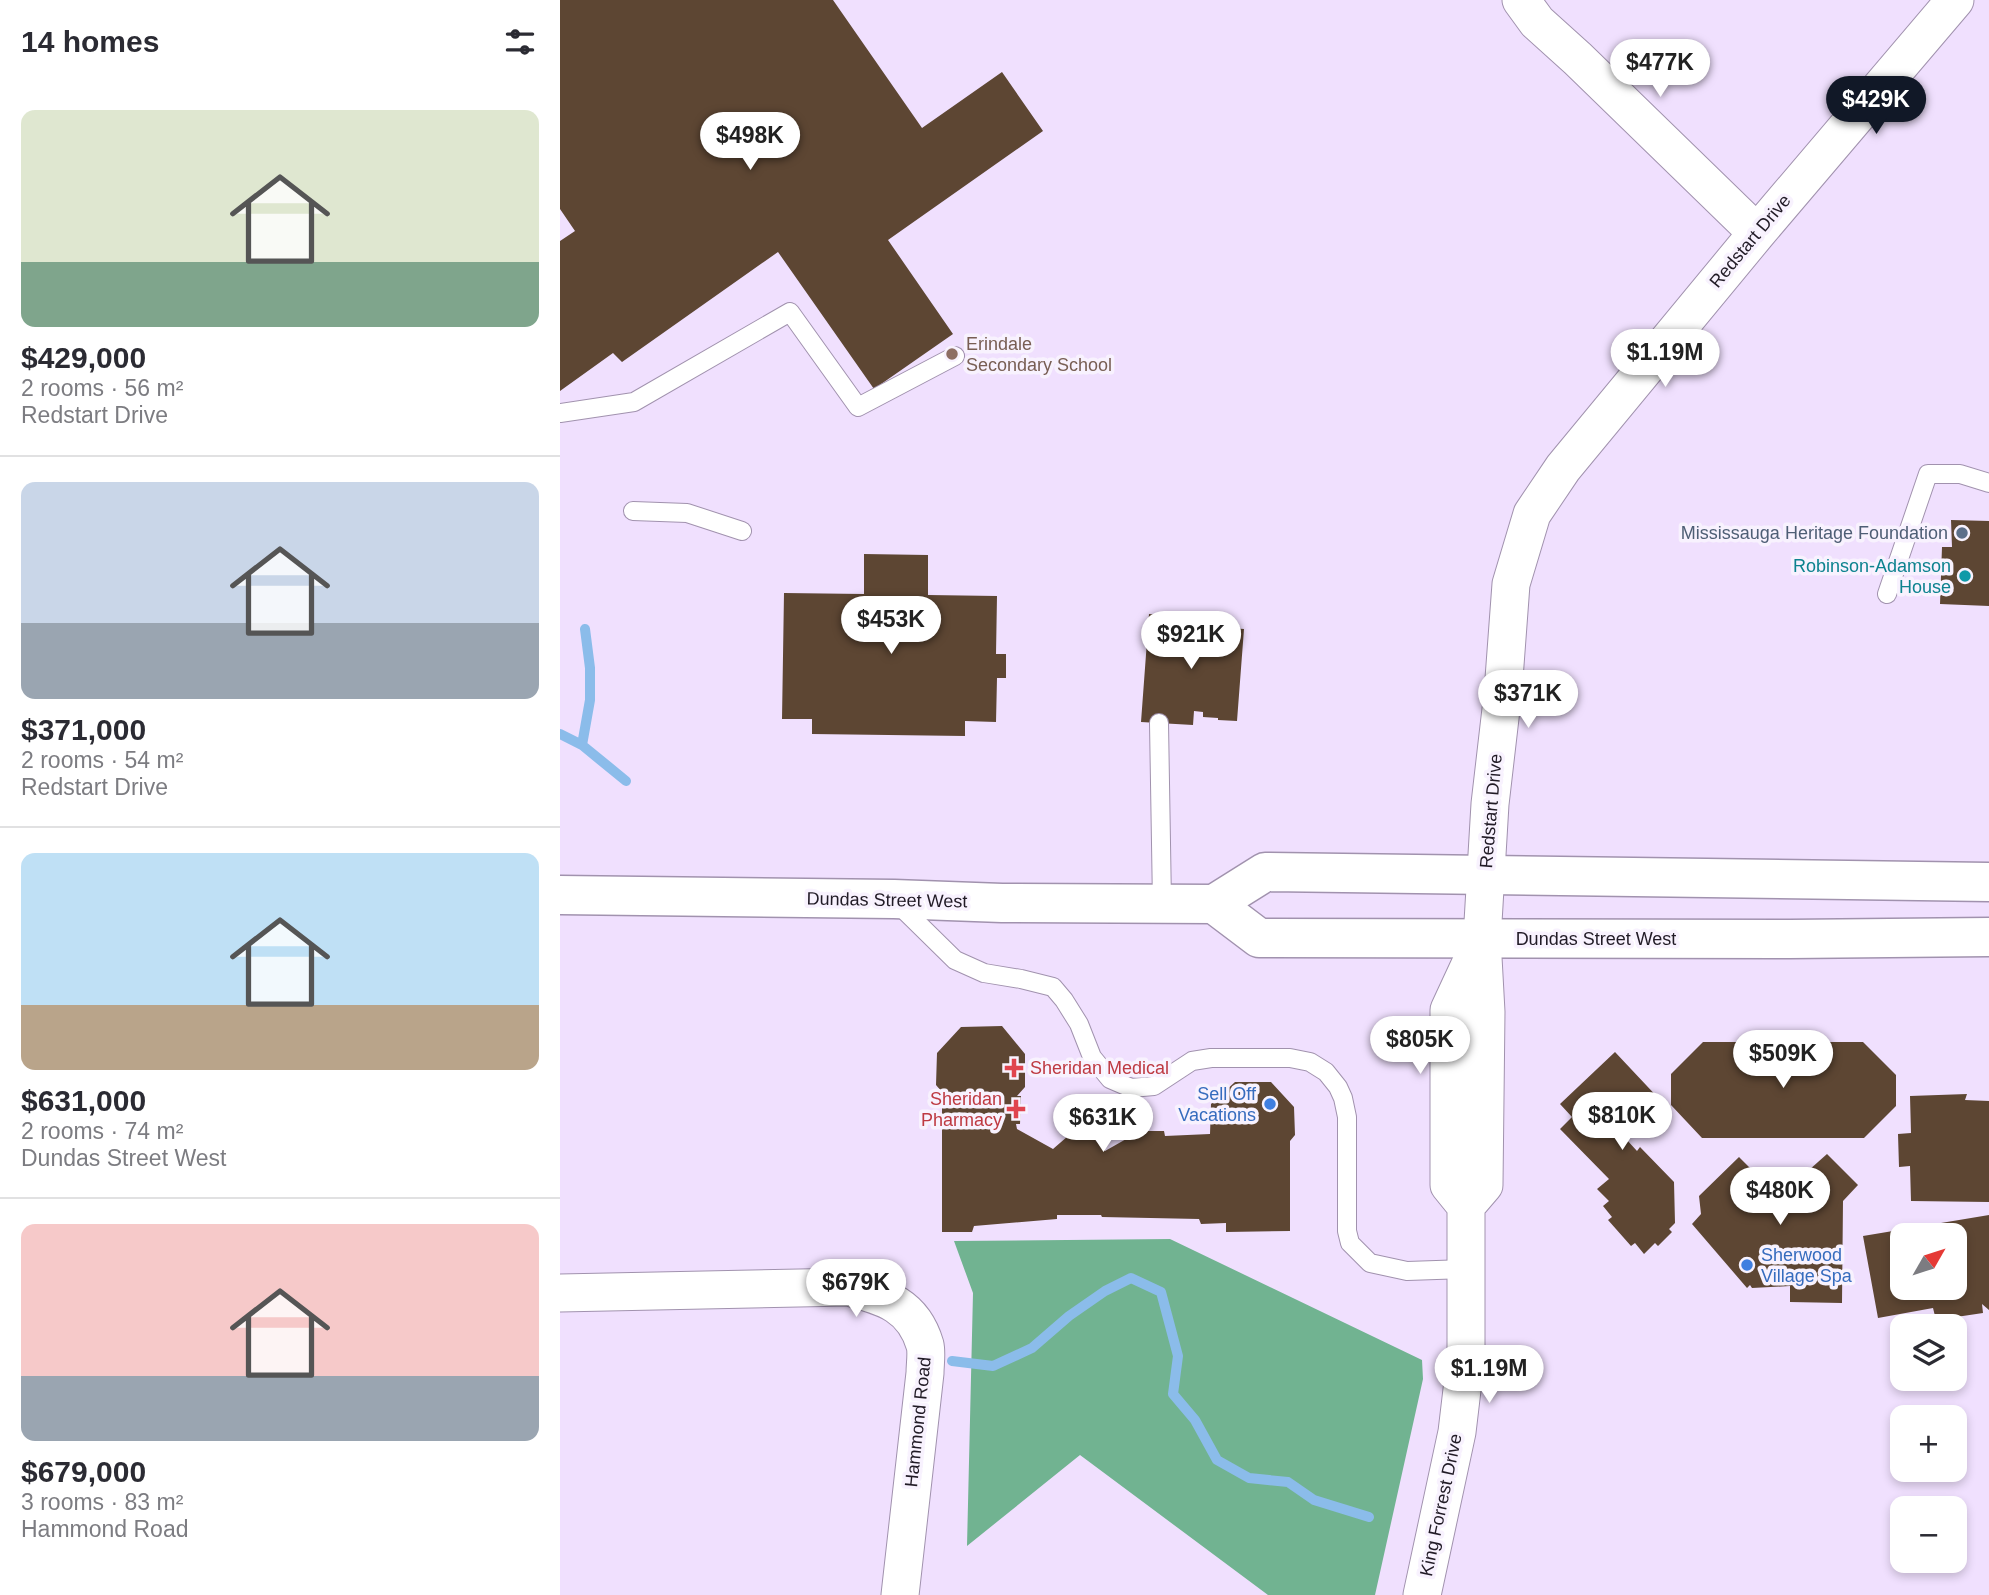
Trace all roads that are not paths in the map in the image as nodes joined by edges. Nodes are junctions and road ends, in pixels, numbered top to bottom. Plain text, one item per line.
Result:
1 (1521, 0) edge
2 (1955, 0) edge
3 (1756, 233) junction
4 (956, 356) dead end
5 (560, 413) edge
6 (1989, 483) edge
7 (634, 511) dead end
8 (742, 531) dead end
9 (1887, 594) dead end
10 (1159, 723) dead end
11 (1486, 875) junction
12 (1989, 882) edge
13 (560, 895) edge
14 (894, 899) junction
15 (1162, 904) junction
16 (1214, 904) junction
17 (1989, 937) edge
18 (1482, 939) junction
19 (1466, 1269) junction
20 (560, 1293) edge
21 (900, 1595) edge
22 (1422, 1595) edge

1 - 3 street
2 - 3 street, Redstart Drive
3 - 11 street, Redstart Drive
4 - 5 lane
6 - 9 lane
7 - 8 lane
10 - 15 lane
11 - 12 main road
11 - 16 main road
11 - 18 street, Redstart Drive
13 - 14 main road, Dundas Street West
14 - 15 main road, Dundas Street West
14 - 19 lane
15 - 16 main road, Dundas Street West
16 - 18 main road, Dundas Street West
17 - 18 main road, Dundas Street West
18 - 19 street, King Forrest Drive
19 - 22 street, King Forrest Drive
20 - 21 street, Hammond Road

